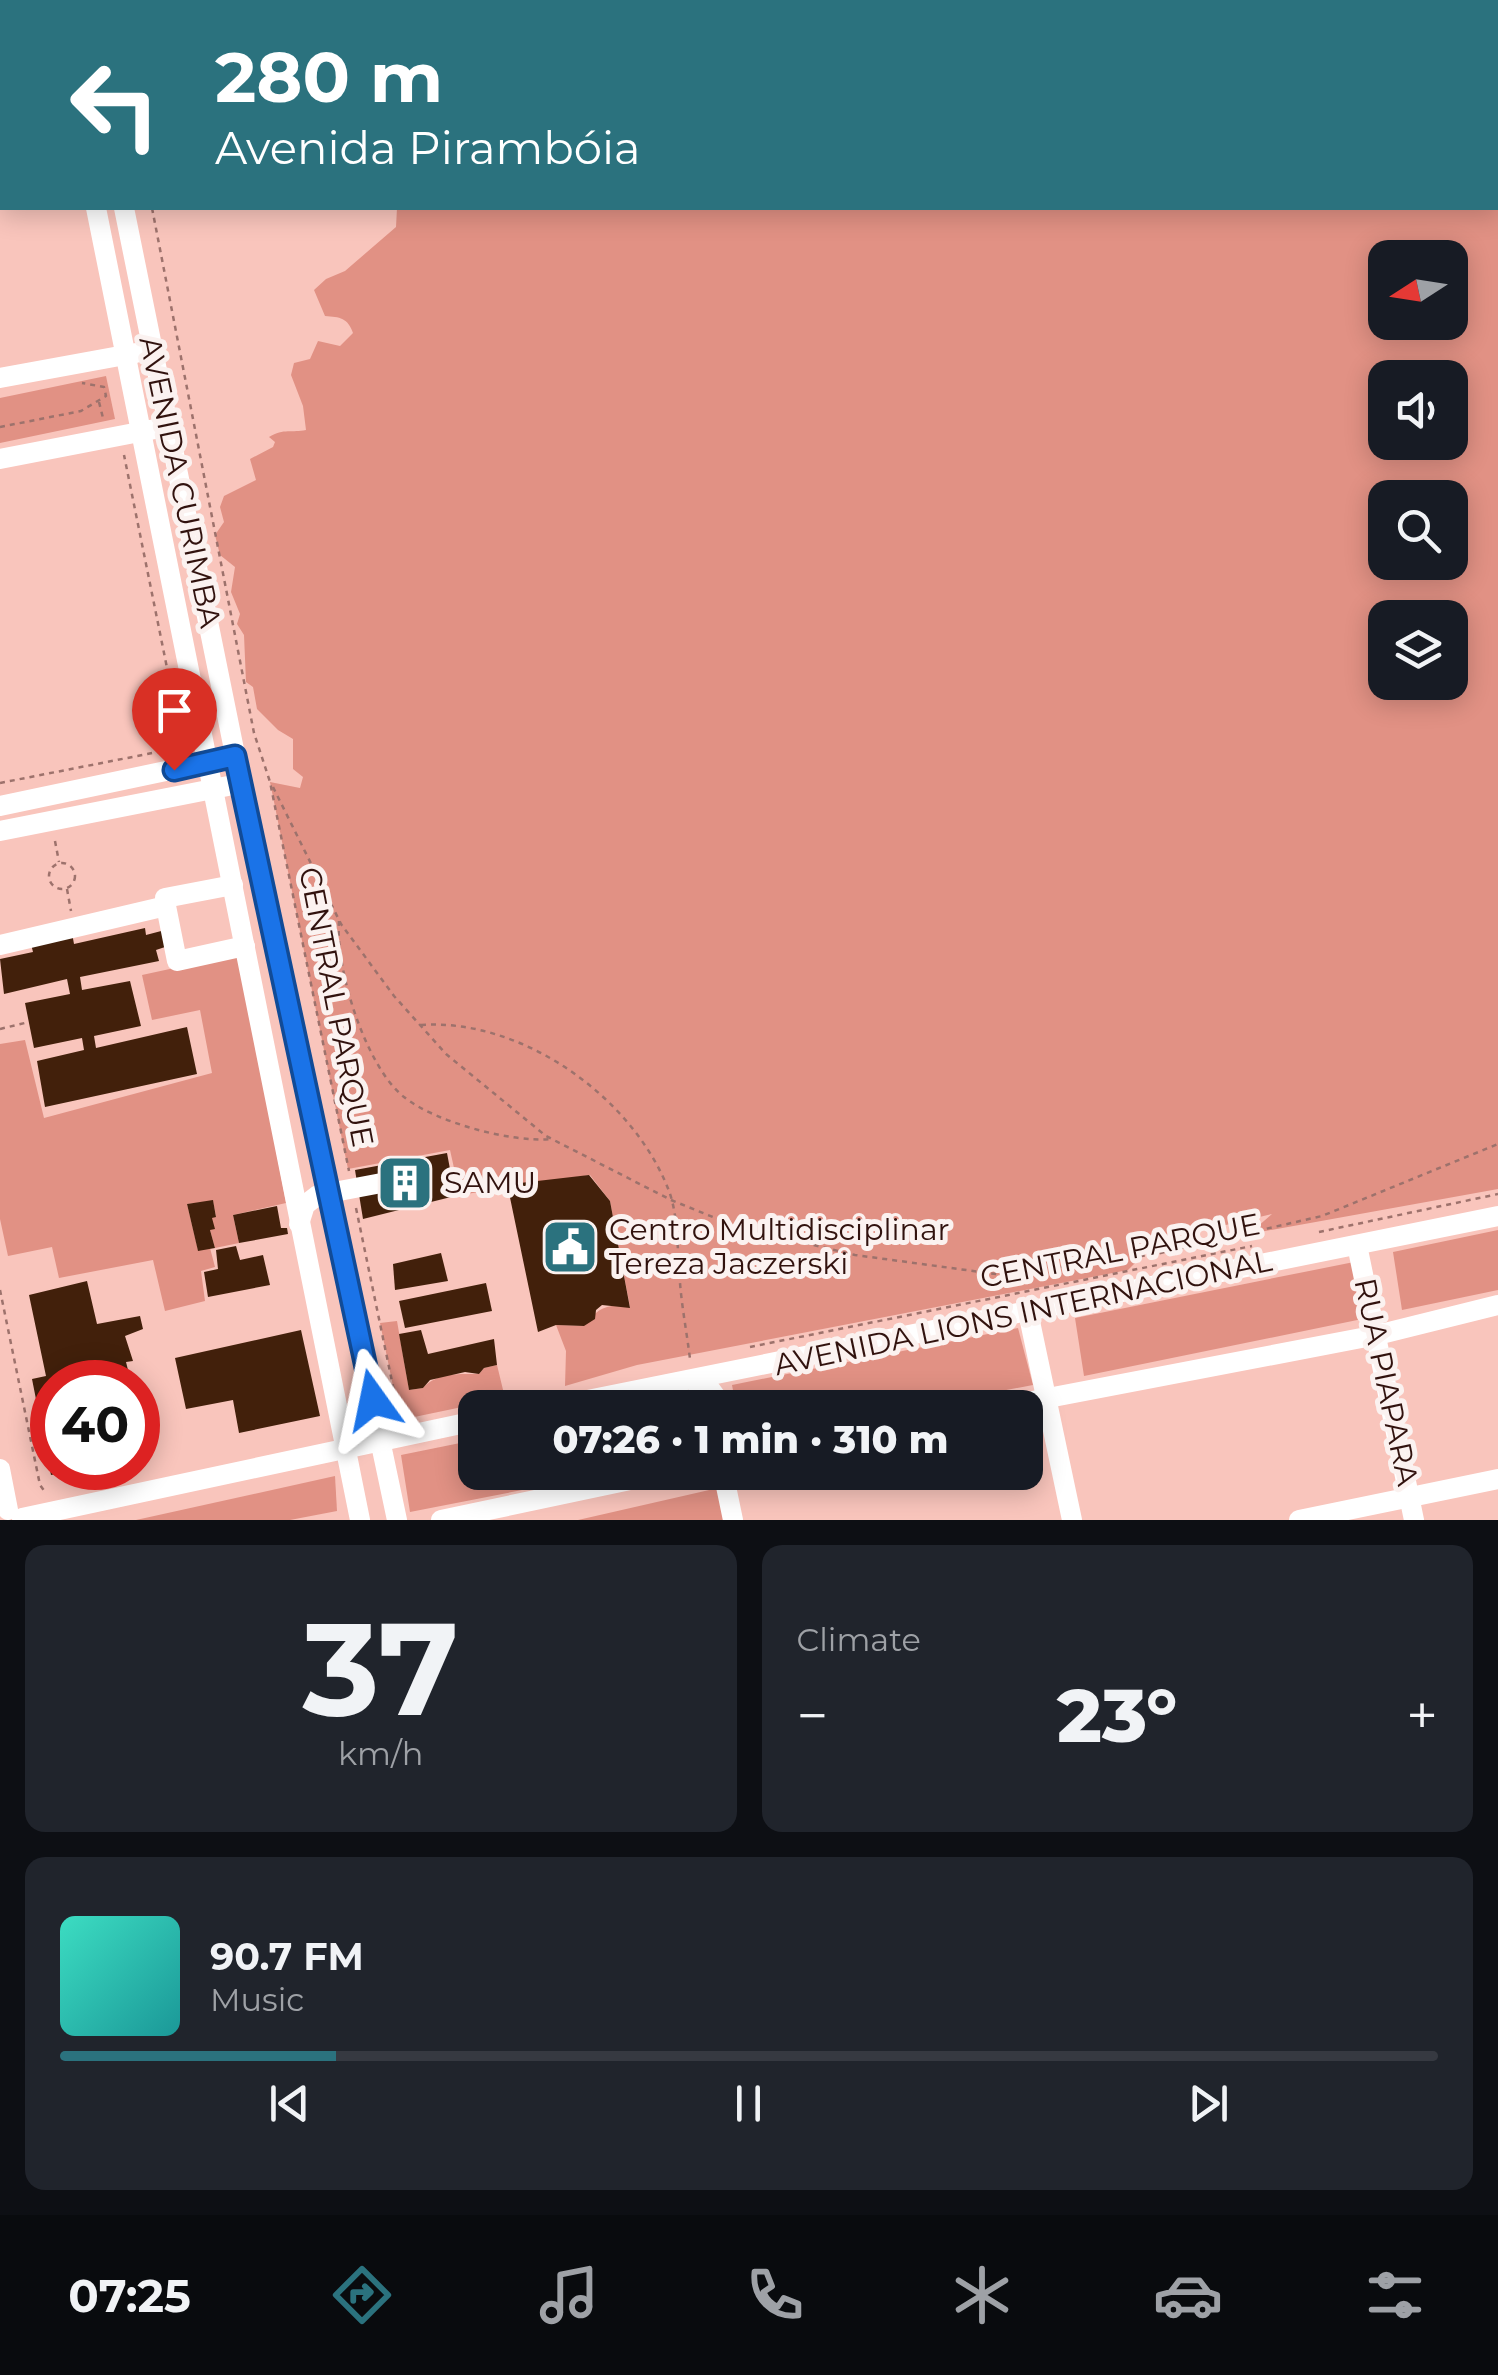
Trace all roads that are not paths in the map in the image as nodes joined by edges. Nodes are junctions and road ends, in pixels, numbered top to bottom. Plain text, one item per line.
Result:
1 (96, 210) edge
2 (124, 210) edge
3 (152, 350) junction
4 (127, 355) junction
5 (0, 378) edge
6 (168, 426) junction
7 (142, 431) junction
8 (0, 459) edge
9 (235, 756) junction
10 (210, 762) junction
11 (240, 784) junction
12 (215, 788) junction
13 (0, 806) edge
14 (0, 831) edge
15 (234, 885) junction
16 (166, 906) junction
17 (0, 945) edge
18 (245, 946) junction
19 (320, 1154) junction
20 (407, 1173) dead end
21 (352, 1184) junction
22 (328, 1193) junction
23 (1498, 1216) edge
24 (300, 1224) junction
25 (1357, 1245) junction
26 (1498, 1305) edge
27 (1028, 1312) junction
28 (1377, 1335) junction
29 (702, 1378) junction
30 (610, 1390) edge
31 (699, 1390) edge
32 (711, 1390) edge
33 (1047, 1398) junction
34 (1043, 1399) edge
35 (458, 1418) edge
36 (382, 1439) junction
37 (343, 1448) junction
38 (0, 1469) edge
39 (1498, 1479) edge
40 (583, 1490) edge
41 (726, 1490) edge
42 (1410, 1498) junction
43 (13, 1514) edge
44 (360, 1520) edge
45 (398, 1520) edge
46 (441, 1520) edge
47 (732, 1520) edge
48 (1072, 1520) edge
49 (1298, 1520) edge
50 (1414, 1520) edge

1 - 4 street, AVENIDA CURIMBA
2 - 3 street, AVENIDA CURIMBA
3 - 4 street
3 - 6 street, AVENIDA CURIMBA
4 - 5 street
4 - 7 street, AVENIDA CURIMBA
6 - 7 street
6 - 9 street, AVENIDA CURIMBA
7 - 8 street
7 - 10 street, AVENIDA CURIMBA
9 - 10 street
9 - 11 street, AVENIDA CURIMBA
10 - 12 street, AVENIDA CURIMBA
10 - 13 street
11 - 12 street
11 - 19 street, AVENIDA CURIMBA
12 - 14 street
12 - 15 street, AVENIDA CURIMBA
15 - 16 street
15 - 18 street, AVENIDA CURIMBA
16 - 17 street
16 - 18 street
18 - 24 street, AVENIDA CURIMBA
19 - 21 street
19 - 22 street, AVENIDA CURIMBA
20 - 21 street
21 - 22 street
22 - 24 street
22 - 36 street, AVENIDA CURIMBA
23 - 25 street, AVENIDA LIONS INTERNACIONAL
24 - 37 street, AVENIDA CURIMBA
25 - 27 street, AVENIDA LIONS INTERNACIONAL
25 - 28 street, RUA PIAPARA
26 - 28 street
27 - 29 street, AVENIDA LIONS INTERNACIONAL
27 - 33 street
28 - 33 street
28 - 42 street, RUA PIAPARA
29 - 30 street, AVENIDA LIONS INTERNACIONAL
29 - 31 street
29 - 32 street
33 - 34 street
33 - 48 street
35 - 36 street
36 - 37 street
36 - 45 street, AVENIDA CURIMBA
37 - 43 street
37 - 44 street, AVENIDA CURIMBA
38 - 43 street
39 - 42 street
40 - 46 street
41 - 47 street
42 - 49 street
42 - 50 street, RUA PIAPARA

